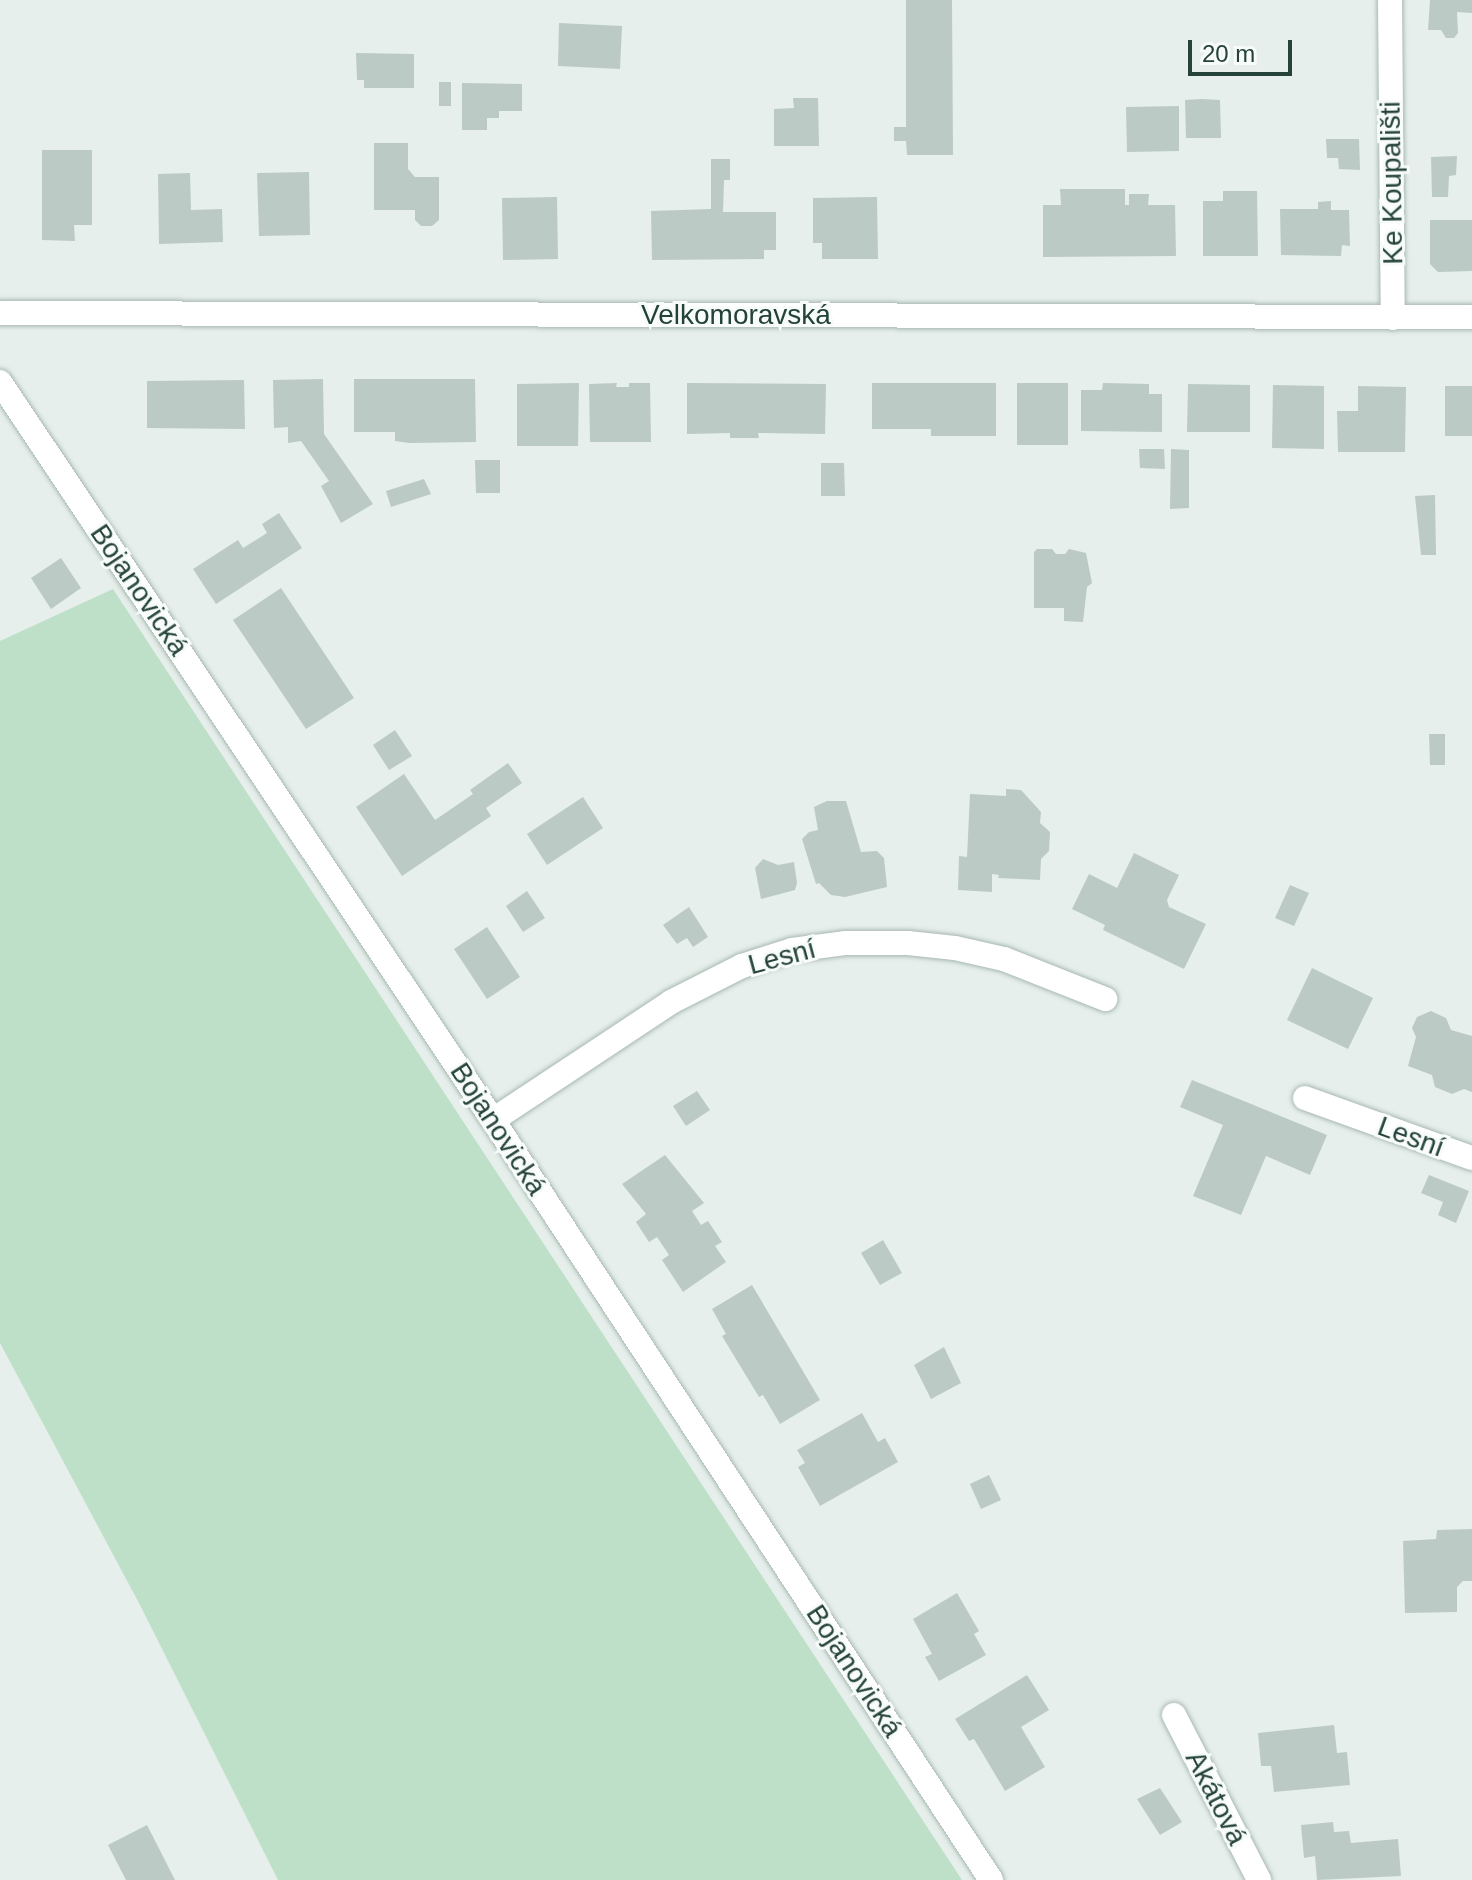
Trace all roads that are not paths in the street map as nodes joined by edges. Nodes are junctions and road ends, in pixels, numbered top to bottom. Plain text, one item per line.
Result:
1 (1390, 0) edge
2 (0, 313) edge
3 (1472, 317) edge
4 (1393, 318) junction
5 (0, 382) edge
6 (1105, 999) dead end
7 (1305, 1098) dead end
8 (493, 1120) junction
9 (1472, 1158) edge
10 (1174, 1715) dead end
11 (991, 1880) edge
12 (1259, 1880) edge

1 - 4 street, Ke Koupališti
2 - 4 street, Velkomoravská
3 - 4 street, Velkomoravská
5 - 8 street, Bojanovická
6 - 8 street, Lesní
7 - 9 street, Lesní
8 - 11 street, Bojanovická
10 - 12 street, Akátová

